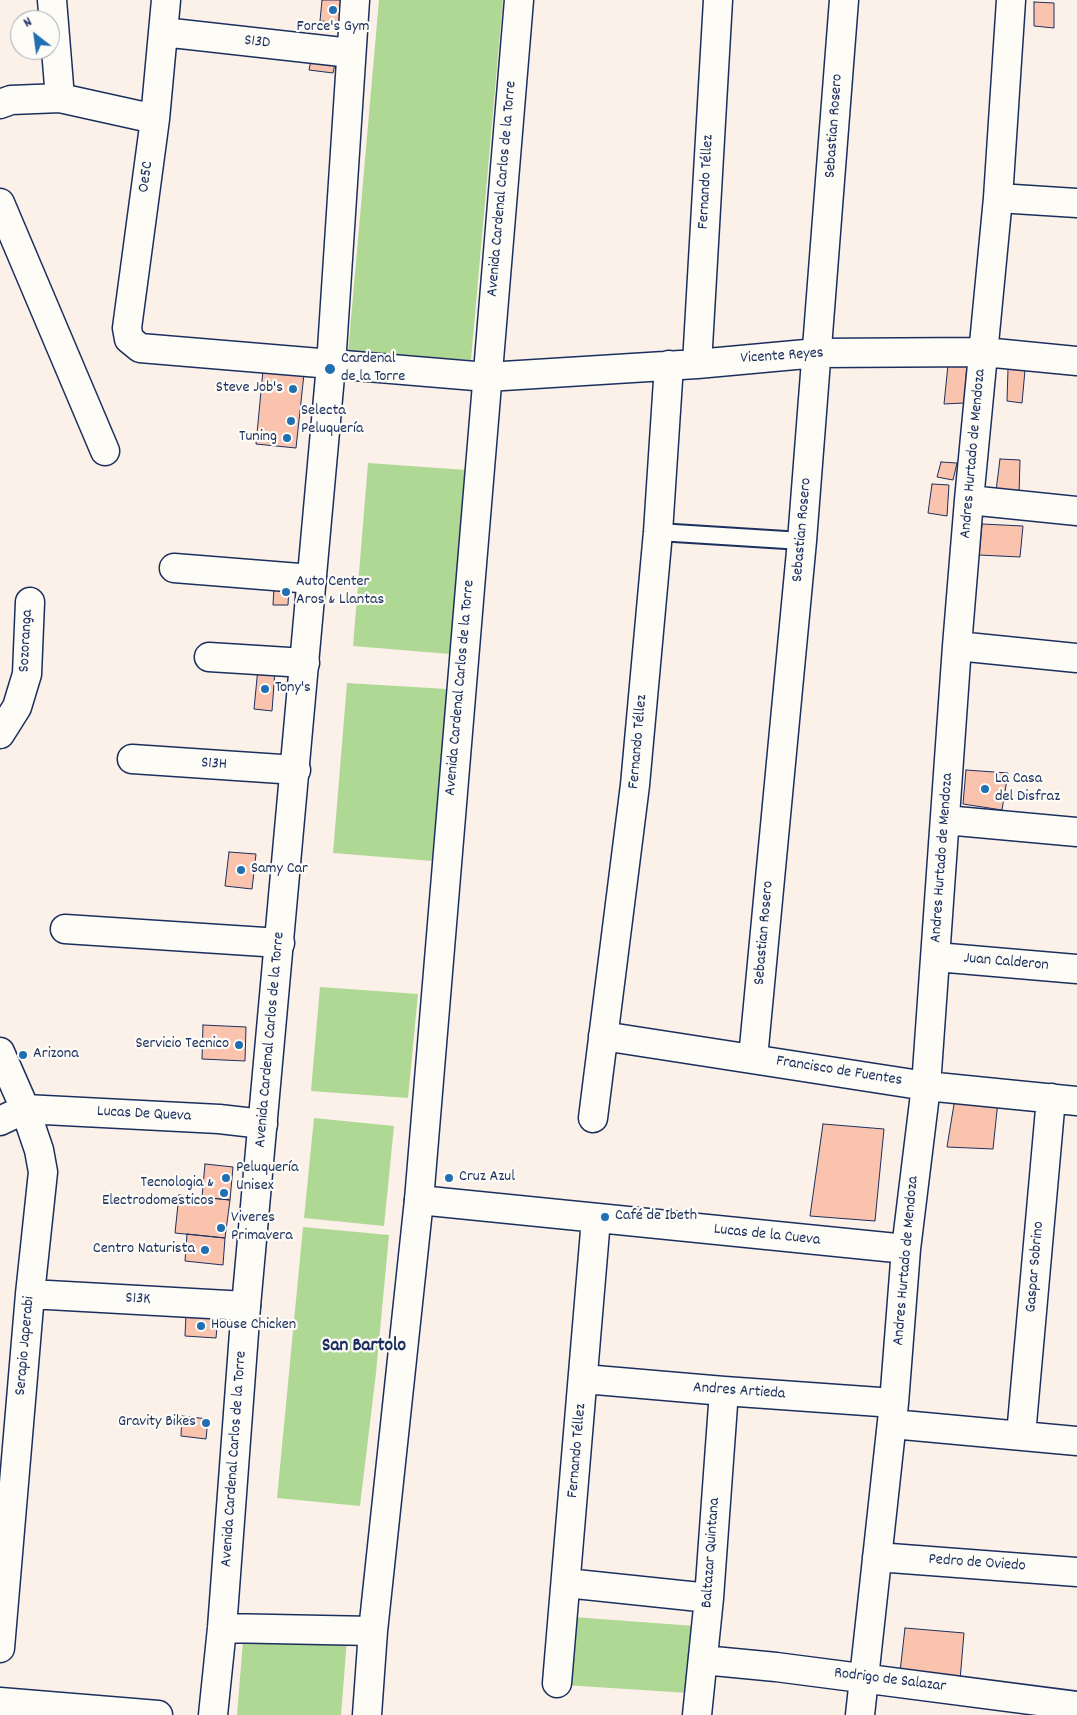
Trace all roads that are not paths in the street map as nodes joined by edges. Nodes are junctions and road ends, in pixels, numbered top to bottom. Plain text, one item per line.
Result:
1 (52, 0) edge
2 (166, 0) edge
3 (355, 0) edge
4 (519, 0) edge
5 (718, 0) edge
6 (844, 0) edge
7 (1011, 0) edge
8 (163, 32) junction
9 (351, 54) junction
10 (60, 98) junction
11 (0, 104) edge
12 (155, 118) junction
13 (998, 198) junction
14 (0, 203) edge
15 (1077, 203) edge
16 (984, 352) junction
17 (817, 353) junction
18 (1077, 361) edge
19 (697, 364) junction
20 (331, 365) junction
21 (669, 365) junction
22 (487, 377) junction
23 (105, 451) dead end
24 (969, 500) junction
25 (1077, 511) edge
26 (658, 532) junction
27 (802, 541) junction
28 (174, 568) dead end
29 (312, 579) junction
30 (30, 602) dead end
31 (958, 646) junction
32 (209, 657) dead end
33 (1077, 658) edge
34 (305, 663) junction
35 (0, 734) edge
36 (132, 759) dead end
37 (296, 770) junction
38 (946, 820) junction
39 (1077, 832) edge
40 (65, 929) dead end
41 (280, 943) junction
42 (936, 957) junction
43 (1077, 969) edge
44 (603, 1036) junction
45 (0, 1052) edge
46 (753, 1058) junction
47 (926, 1086) junction
48 (1064, 1099) edge
49 (25, 1109) junction
50 (593, 1118) dead end
51 (0, 1121) edge
52 (264, 1124) junction
53 (419, 1200) junction
54 (596, 1219) junction
55 (906, 1250) junction
56 (30, 1294) junction
57 (246, 1306) junction
58 (584, 1379) junction
59 (724, 1392) junction
60 (893, 1413) junction
61 (1021, 1435) junction
62 (1077, 1441) edge
63 (877, 1557) junction
64 (1077, 1572) edge
65 (566, 1584) junction
66 (709, 1598) junction
67 (222, 1628) junction
68 (373, 1631) junction
69 (0, 1648) edge
70 (703, 1660) junction
71 (864, 1678) junction
72 (557, 1682) dead end
73 (0, 1702) edge
74 (1077, 1706) edge
75 (158, 1715) edge
76 (213, 1715) edge
77 (367, 1715) edge
78 (697, 1715) edge
79 (860, 1715) edge

1 - 10 street
2 - 8 street, Oe5C
3 - 9 street, Avenida Cardenal Carlos de la Torre
4 - 22 street, Avenida Cardenal Carlos de la Torre
5 - 19 street, Fernando Téllez
6 - 17 street, Sebastian Rosero
7 - 13 street, Andres Hurtado de Mendoza
8 - 9 street, S13D
8 - 12 street, Oe5C
9 - 20 street, Avenida Cardenal Carlos de la Torre
10 - 11 street
10 - 12 street
12 - 20 street, Oe5C
13 - 15 street
13 - 16 street, Andres Hurtado de Mendoza
14 - 23 street
16 - 17 street, Vicente Reyes
16 - 18 street, Vicente Reyes
16 - 24 street, Andres Hurtado de Mendoza
17 - 19 street, Vicente Reyes
17 - 27 street, Sebastian Rosero
19 - 21 street, Vicente Reyes
20 - 22 street
20 - 29 street, Avenida Cardenal Carlos de la Torre
21 - 22 street, Vicente Reyes
21 - 26 street, Fernando Téllez
22 - 53 street, Avenida Cardenal Carlos de la Torre
24 - 25 street
24 - 31 street, Andres Hurtado de Mendoza
26 - 27 lane
26 - 44 street, Fernando Téllez
27 - 46 street, Sebastian Rosero
28 - 29 street
29 - 34 street, Avenida Cardenal Carlos de la Torre
30 - 35 street, Sozoranga
31 - 33 street
31 - 38 street, Andres Hurtado de Mendoza
32 - 34 street
34 - 37 street, Avenida Cardenal Carlos de la Torre
36 - 37 street, S13H
37 - 41 street, Avenida Cardenal Carlos de la Torre
38 - 39 street
38 - 42 street, Andres Hurtado de Mendoza
40 - 41 street
41 - 52 street, Avenida Cardenal Carlos de la Torre
42 - 43 street, Juan Calderon
42 - 47 street, Andres Hurtado de Mendoza
44 - 46 street, Francisco de Fuentes
44 - 50 street, Fernando Téllez
45 - 49 street, Serapio Japerabi
46 - 47 street, Francisco de Fuentes
47 - 48 street, Francisco de Fuentes
47 - 55 street, Andres Hurtado de Mendoza
48 - 61 street, Gaspar Sobrino
49 - 51 street
49 - 52 street, Lucas De Queva
49 - 56 street, Serapio Japerabi
52 - 57 street, Avenida Cardenal Carlos de la Torre
53 - 54 street, Lucas de la Cueva
53 - 68 street, Avenida Cardenal Carlos de la Torre
54 - 55 street, Lucas de la Cueva
54 - 58 street, Fernando Téllez
55 - 60 street, Andres Hurtado de Mendoza
56 - 57 street, S13K
56 - 69 street, Serapio Japerabi
57 - 67 street, Avenida Cardenal Carlos de la Torre
58 - 59 street, Andres Artieda
58 - 65 street, Fernando Téllez
59 - 60 street, Andres Artieda
59 - 66 street, Baltazar Quintana
60 - 61 street, Andres Artieda
60 - 63 street, Andres Hurtado de Mendoza
61 - 62 street, Andres Artieda
63 - 64 street, Pedro de Oviedo
63 - 71 street, Andres Hurtado de Mendoza
65 - 66 street
65 - 72 street, Fernando Téllez
66 - 70 street, Baltazar Quintana
67 - 68 street
67 - 76 street, Avenida Cardenal Carlos de la Torre
68 - 77 street, Avenida Cardenal Carlos de la Torre
70 - 71 street, Rodrigo de Salazar
70 - 78 street, Baltazar Quintana
71 - 74 street, Rodrigo de Salazar
71 - 79 street, Andres Hurtado de Mendoza
73 - 75 street

